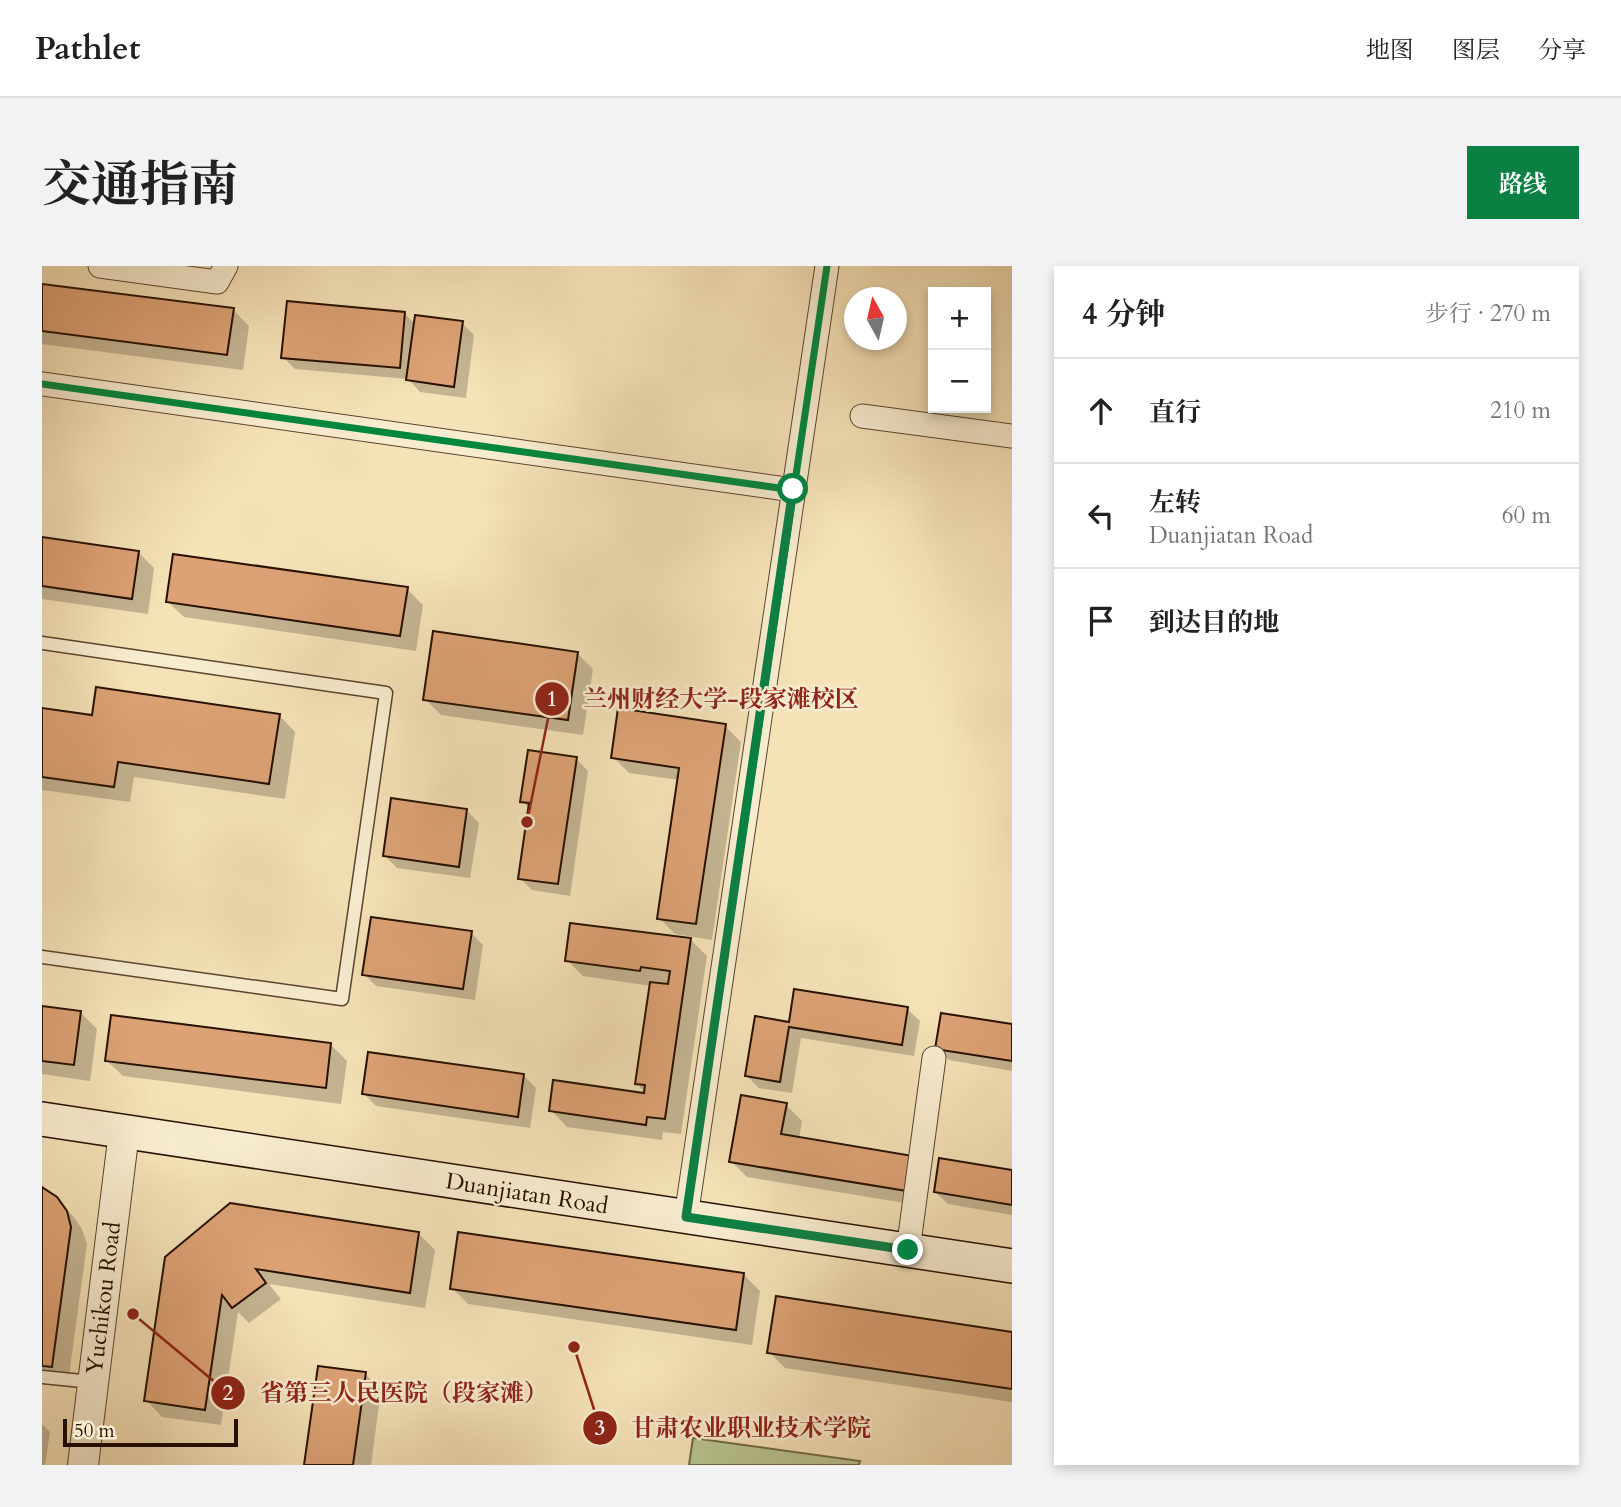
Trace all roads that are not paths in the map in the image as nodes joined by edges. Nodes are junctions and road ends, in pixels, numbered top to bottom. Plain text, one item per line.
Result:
1 (100, 266) edge
2 (226, 266) edge
3 (827, 266) edge
4 (42, 384) edge
5 (862, 416) dead end
6 (1012, 436) edge
7 (793, 489) junction
8 (42, 643) edge
9 (42, 957) edge
10 (934, 1058) dead end
11 (42, 1119) edge
12 (124, 1132) junction
13 (686, 1217) junction
14 (908, 1250) junction
15 (1012, 1266) edge
16 (42, 1377) edge
17 (93, 1382) junction
18 (87, 1464) edge

1 - 2 street
3 - 7 street
4 - 7 street
5 - 6 street
7 - 13 street
8 - 9 lane
10 - 14 street
11 - 12 main road, Duanjiatan Road
12 - 13 main road, Duanjiatan Road
12 - 17 street, Yuchikou Road
13 - 14 main road, Duanjiatan Road
14 - 15 main road, Duanjiatan Road
16 - 17 lane
17 - 18 street, Yuchikou Road

